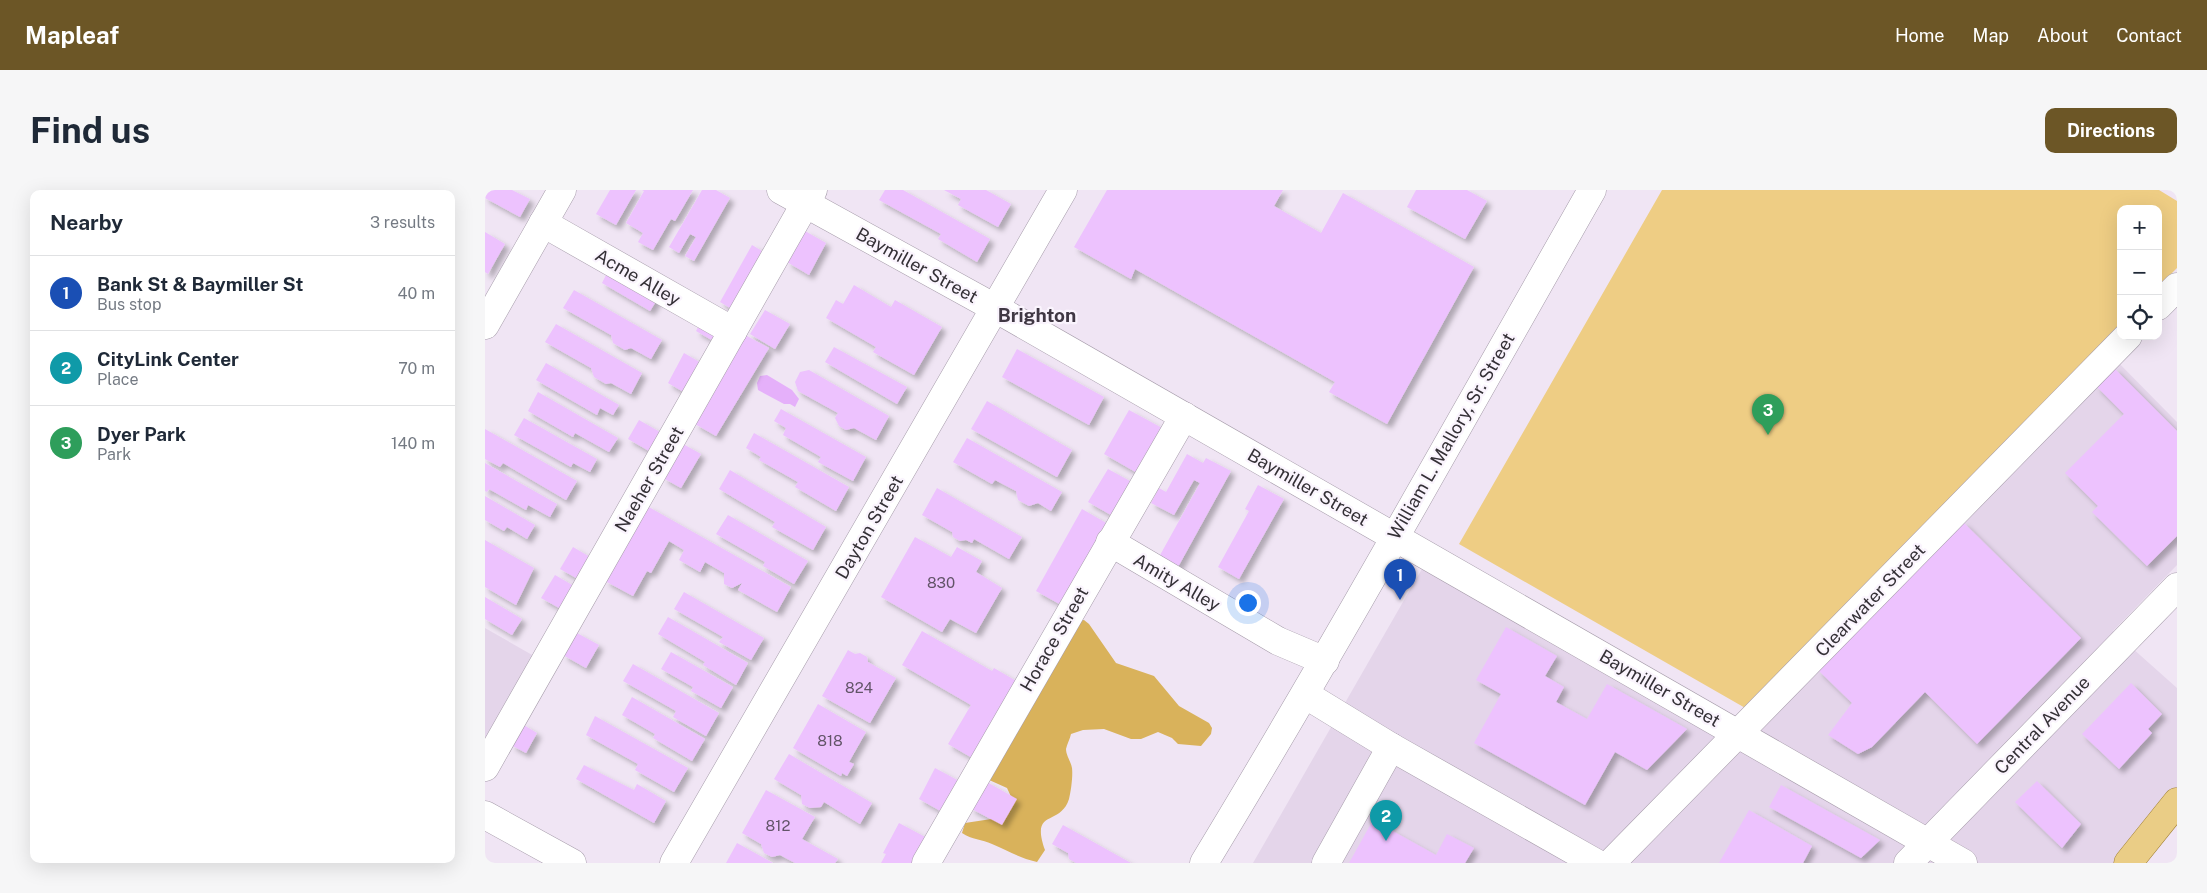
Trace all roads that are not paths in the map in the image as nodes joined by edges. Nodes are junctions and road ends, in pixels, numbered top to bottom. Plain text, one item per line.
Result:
1 (562, 190) edge
2 (781, 190) edge
3 (1063, 190) edge
4 (1592, 190) edge
5 (809, 197) edge
6 (543, 223) junction
7 (2177, 287) edge
8 (2162, 302) edge
9 (995, 308) junction
10 (485, 325) edge
11 (733, 331) junction
12 (2125, 340) edge
13 (1183, 416) junction
14 (1394, 536) junction
15 (1110, 542) junction
16 (2177, 587) edge
17 (1325, 661) junction
18 (1306, 695) junction
19 (1739, 733) junction
20 (1391, 746) junction
21 (485, 768) edge
22 (2177, 802) edge
23 (485, 815) edge
24 (1928, 841) junction
25 (572, 863) edge
26 (674, 863) edge
27 (925, 863) edge
28 (1204, 863) edge
29 (1327, 863) edge
30 (1597, 863) edge
31 (1611, 863) edge
32 (1908, 863) edge
33 (1963, 863) edge
34 (2128, 863) edge

1 - 6 street
2 - 5 street, Baymiller Street
3 - 9 street, Dayton Street
4 - 14 street, William L. Mallory, Sr. Street
5 - 9 street, Baymiller Street
5 - 11 street, Naeher Street
6 - 10 street
6 - 11 street, Acme Alley
7 - 8 street
9 - 13 street, Baymiller Street
9 - 26 street, Dayton Street
11 - 21 street, Naeher Street
12 - 19 street, Clearwater Street
13 - 14 street, Baymiller Street
13 - 15 street, Horace Street
14 - 17 street, William L. Mallory, Sr. Street
14 - 19 street, Baymiller Street
15 - 17 street, Amity Alley
15 - 27 street, Horace Street
16 - 24 street, Central Avenue
17 - 18 street, William L. Mallory, Sr. Street
18 - 20 street
18 - 28 street, William L. Mallory, Sr. Street
19 - 24 street, Baymiller Street
19 - 31 street, Clearwater Street
20 - 29 street
20 - 30 street
22 - 34 main road
23 - 25 street
24 - 32 street, Central Avenue
24 - 33 street, Baymiller Street

